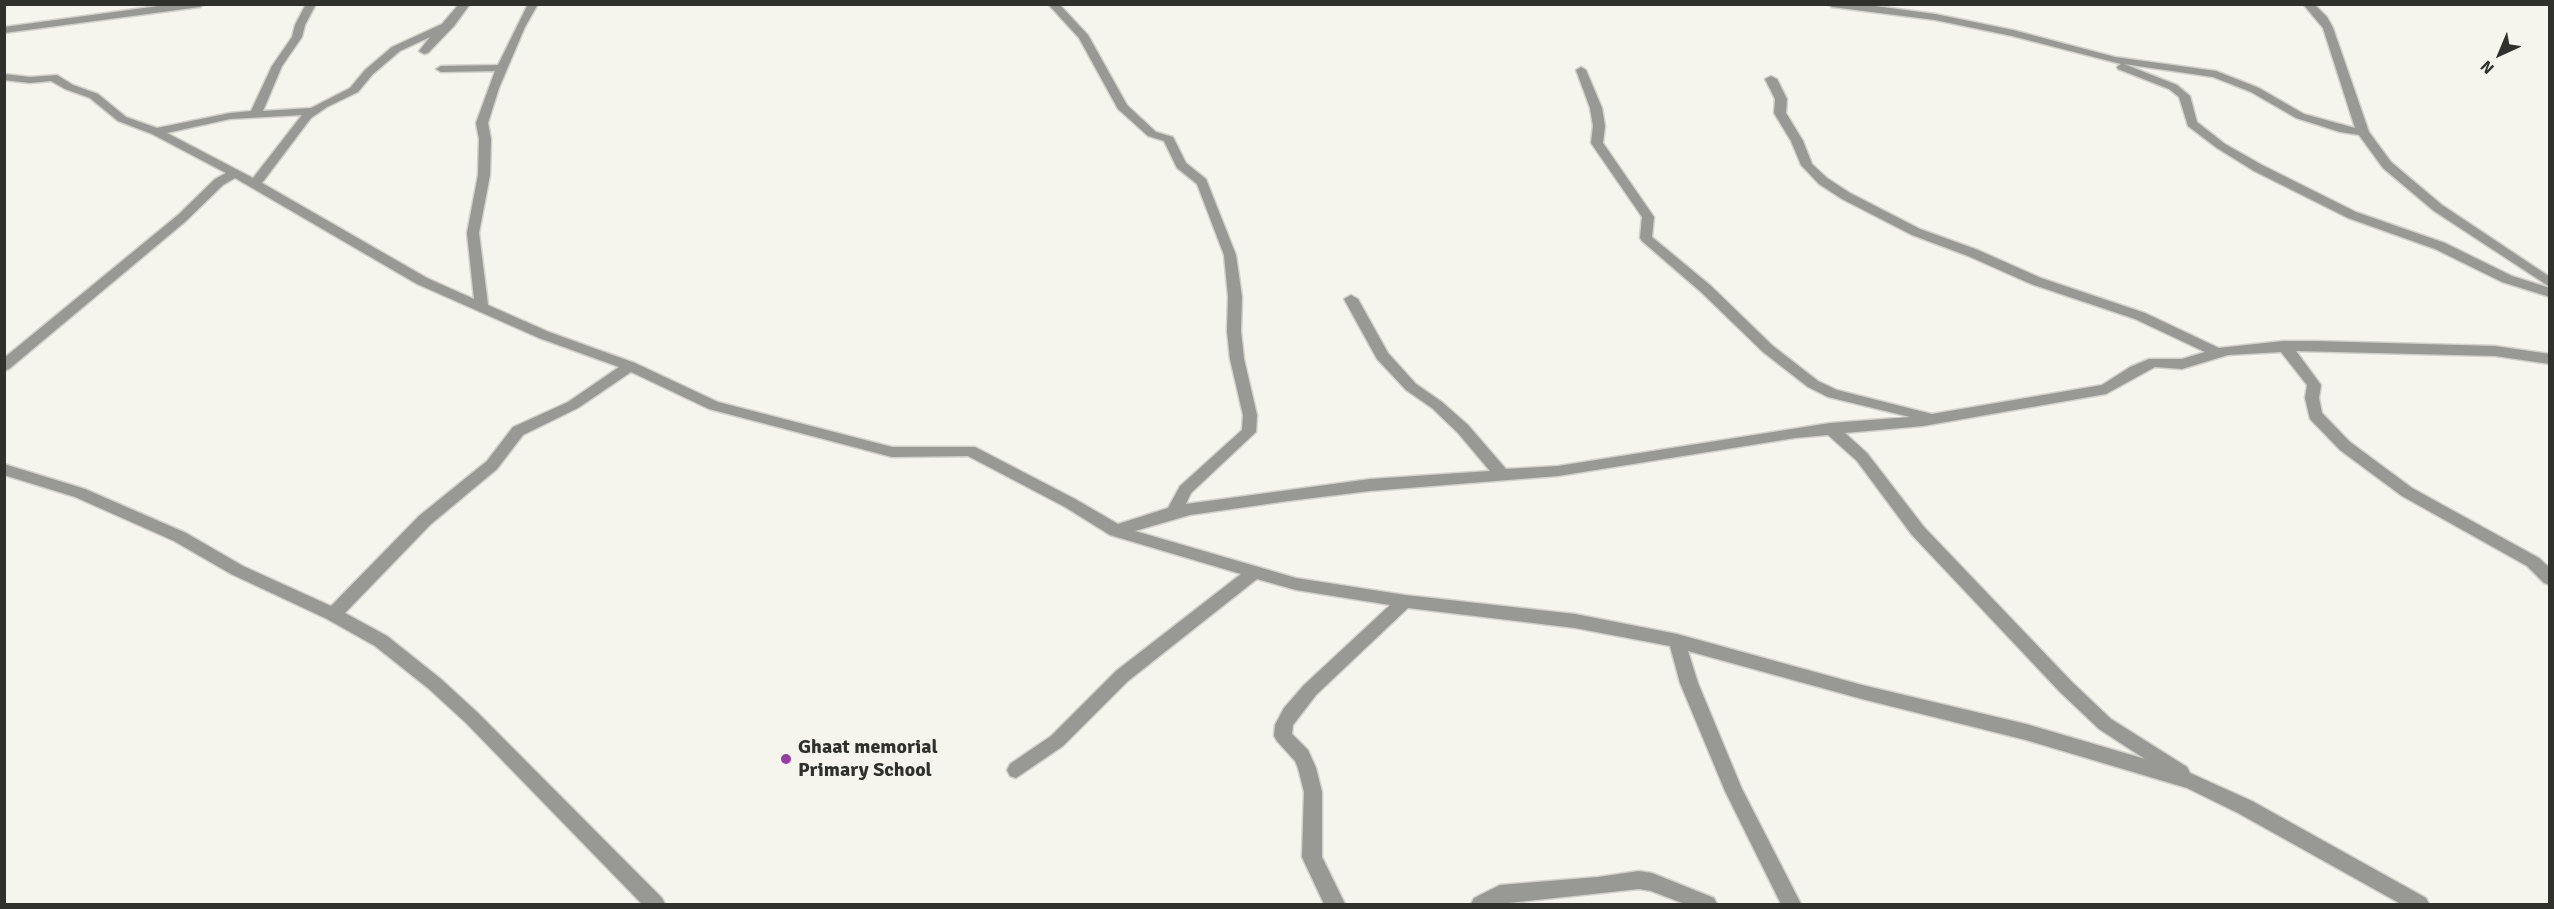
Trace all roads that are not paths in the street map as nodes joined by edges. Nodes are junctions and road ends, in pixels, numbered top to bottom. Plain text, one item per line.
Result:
1 (200, 4) edge
2 (311, 4) edge
3 (465, 4) edge
4 (533, 4) edge
5 (1053, 4) edge
6 (1832, 4) edge
7 (2308, 4) edge
8 (1878, 8) edge
9 (450, 24) junction
10 (1996, 29) junction
11 (4, 30) edge
12 (1983, 39) dead end
13 (424, 51) dead end
14 (2089, 54) junction
15 (503, 68) junction
16 (441, 69) dead end
17 (1581, 70) dead end
18 (4, 77) edge
19 (1772, 79) dead end
20 (314, 111) junction
21 (256, 114) junction
22 (156, 132) junction
23 (2363, 132) junction
24 (232, 174) junction
25 (255, 184) junction
26 (2550, 283) edge
27 (2550, 293) edge
28 (1351, 299) dead end
29 (481, 305) junction
30 (2283, 346) junction
31 (2217, 352) junction
32 (2550, 360) edge
33 (4, 366) edge
34 (630, 366) junction
35 (1936, 419) junction
36 (1830, 428) junction
37 (4, 469) edge
38 (1502, 475) junction
39 (1174, 513) junction
40 (1116, 531) junction
41 (1255, 571) junction
42 (2550, 579) edge
43 (1406, 601) junction
44 (333, 614) junction
45 (1677, 641) junction
46 (1016, 770) dead end
47 (2191, 781) junction
48 (655, 904) edge
49 (1335, 904) edge
50 (1481, 904) edge
51 (1707, 904) edge
52 (1791, 904) edge
53 (2419, 904) edge

1 - 11 street
2 - 21 street
3 - 9 street
4 - 15 street
5 - 39 street
6 - 8 street
7 - 23 street
8 - 10 street
9 - 13 street
9 - 20 street
10 - 12 street
10 - 14 street
14 - 23 street
14 - 27 street
15 - 16 street
15 - 29 street
17 - 35 street
18 - 22 street
19 - 31 street
20 - 21 street
20 - 25 street
21 - 22 street
22 - 24 street
23 - 26 street
24 - 25 street
24 - 33 street
25 - 29 street
28 - 38 street
29 - 34 street
30 - 31 street
30 - 32 street
30 - 42 street
31 - 35 street
34 - 40 street
34 - 44 street
35 - 36 street
36 - 38 street
36 - 47 street
37 - 44 street
38 - 39 street
39 - 40 street
40 - 41 street
41 - 43 street
41 - 46 street
43 - 45 street
43 - 49 street
44 - 48 street
45 - 47 street
45 - 52 street
47 - 53 street
50 - 51 street

